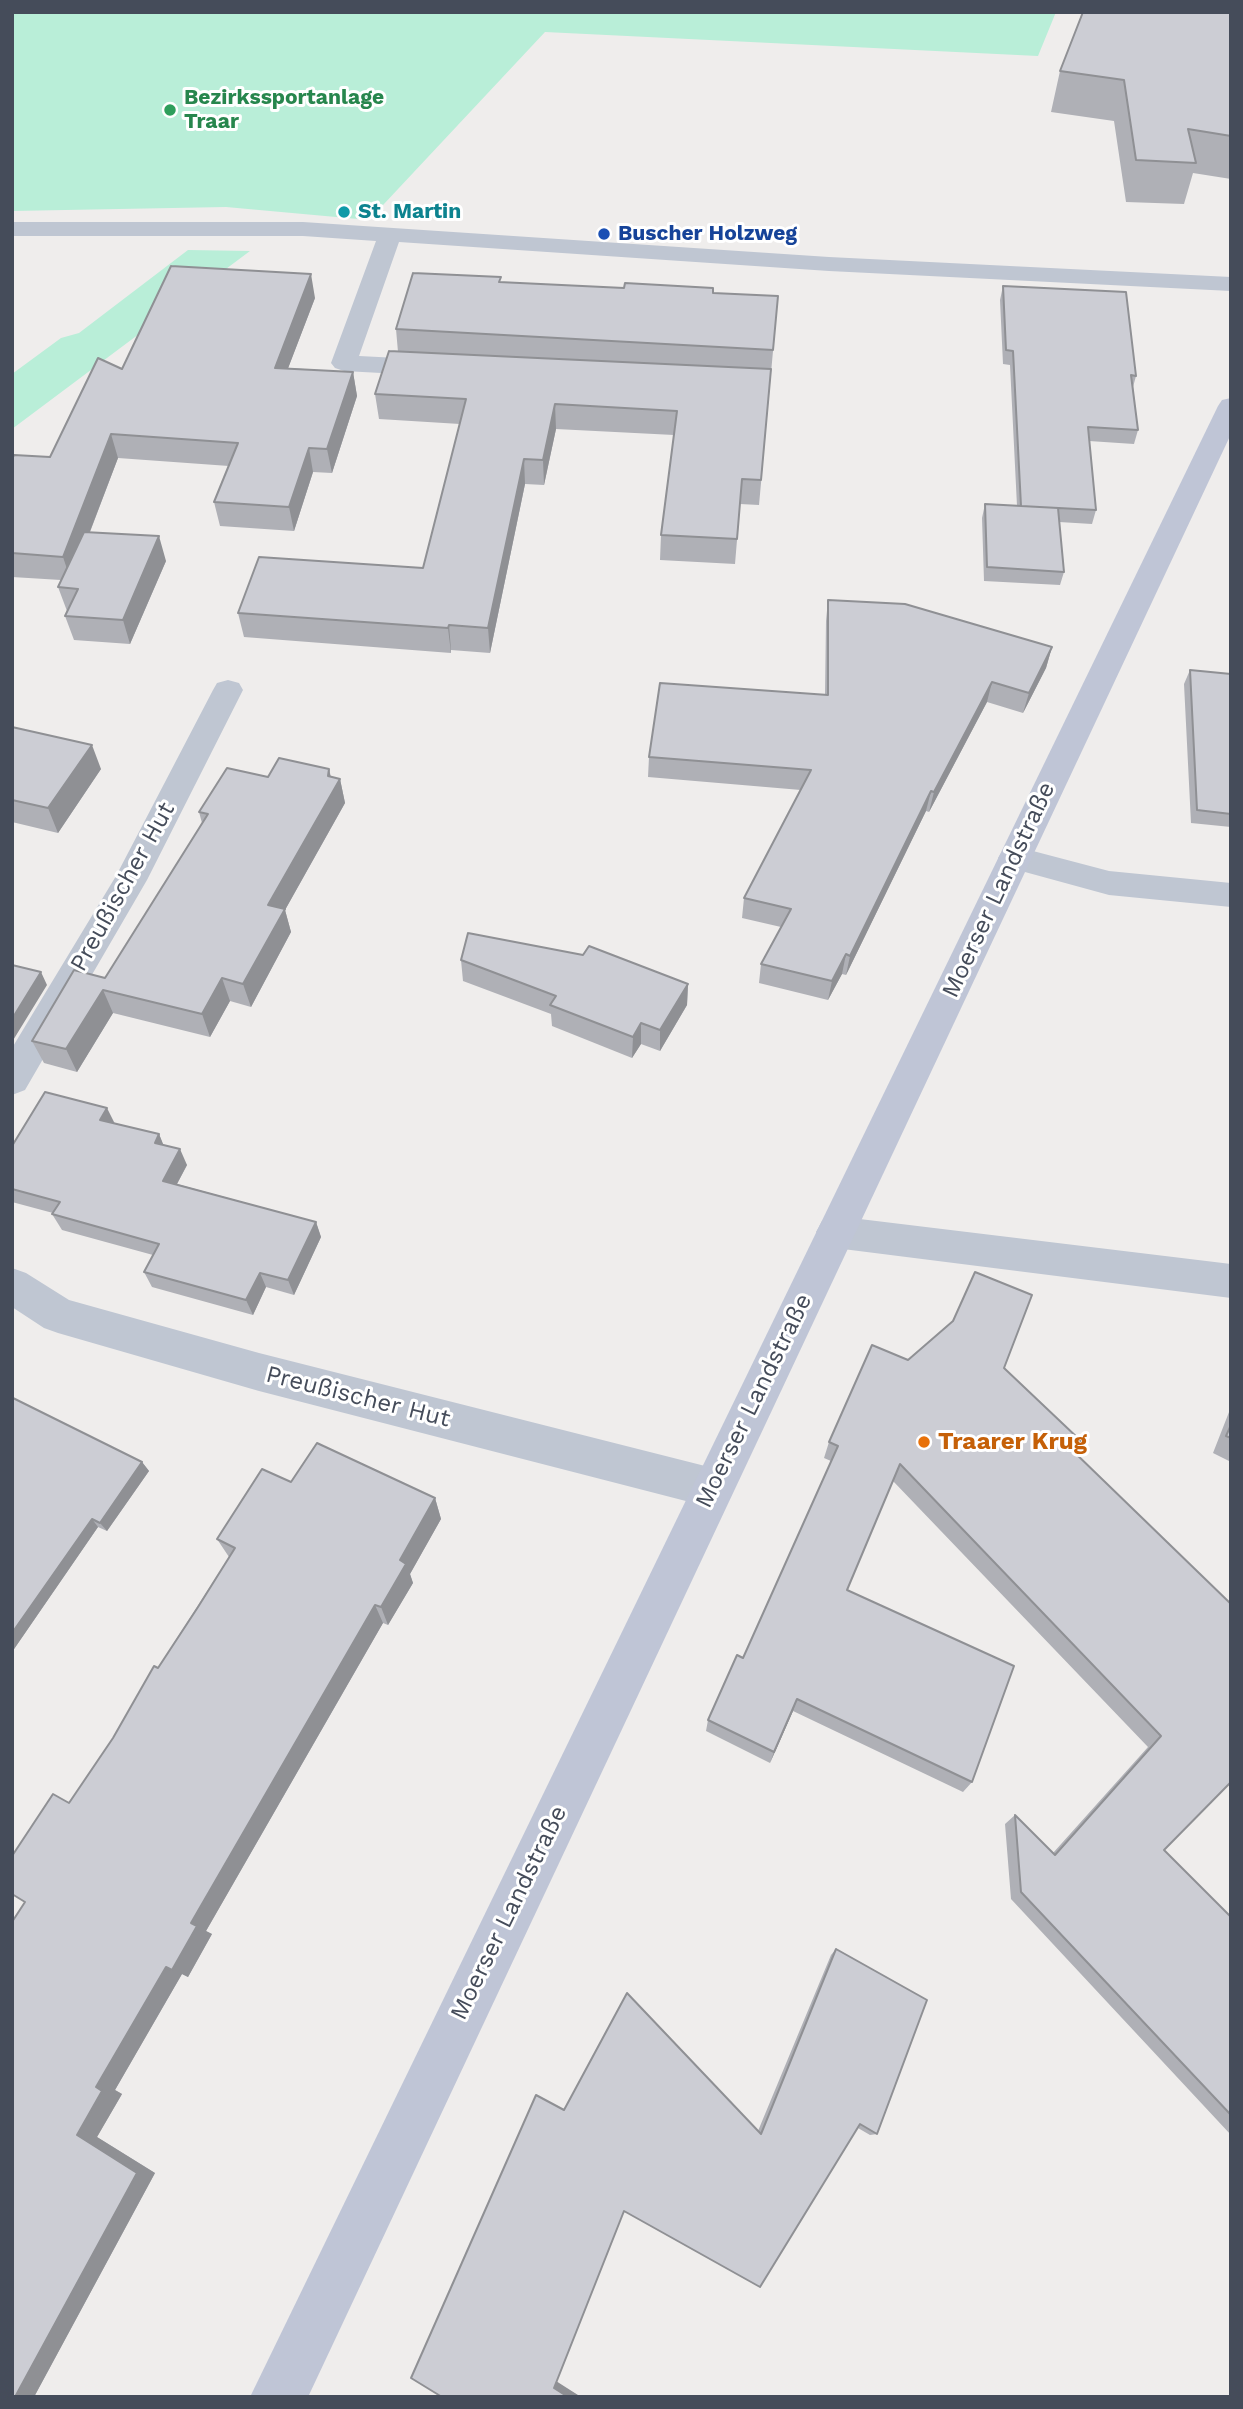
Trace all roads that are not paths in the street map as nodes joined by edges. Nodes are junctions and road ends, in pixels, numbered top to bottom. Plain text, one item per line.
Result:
1 (12, 229) edge
2 (390, 234) junction
3 (1231, 284) edge
4 (461, 369) edge
5 (1231, 406) edge
6 (228, 690) dead end
7 (1014, 858) junction
8 (1231, 895) edge
9 (12, 1080) edge
10 (835, 1232) junction
11 (1231, 1282) edge
12 (12, 1285) edge
13 (713, 1488) junction
14 (278, 2397) edge

1 - 2 street
2 - 3 street
2 - 4 street
5 - 7 main road, Moerser Landstraße
6 - 9 street, Preußischer Hut
7 - 8 lane
7 - 10 main road, Moerser Landstraße
10 - 11 lane
10 - 13 main road, Moerser Landstraße
12 - 13 street, Preußischer Hut
13 - 14 main road, Moerser Landstraße

